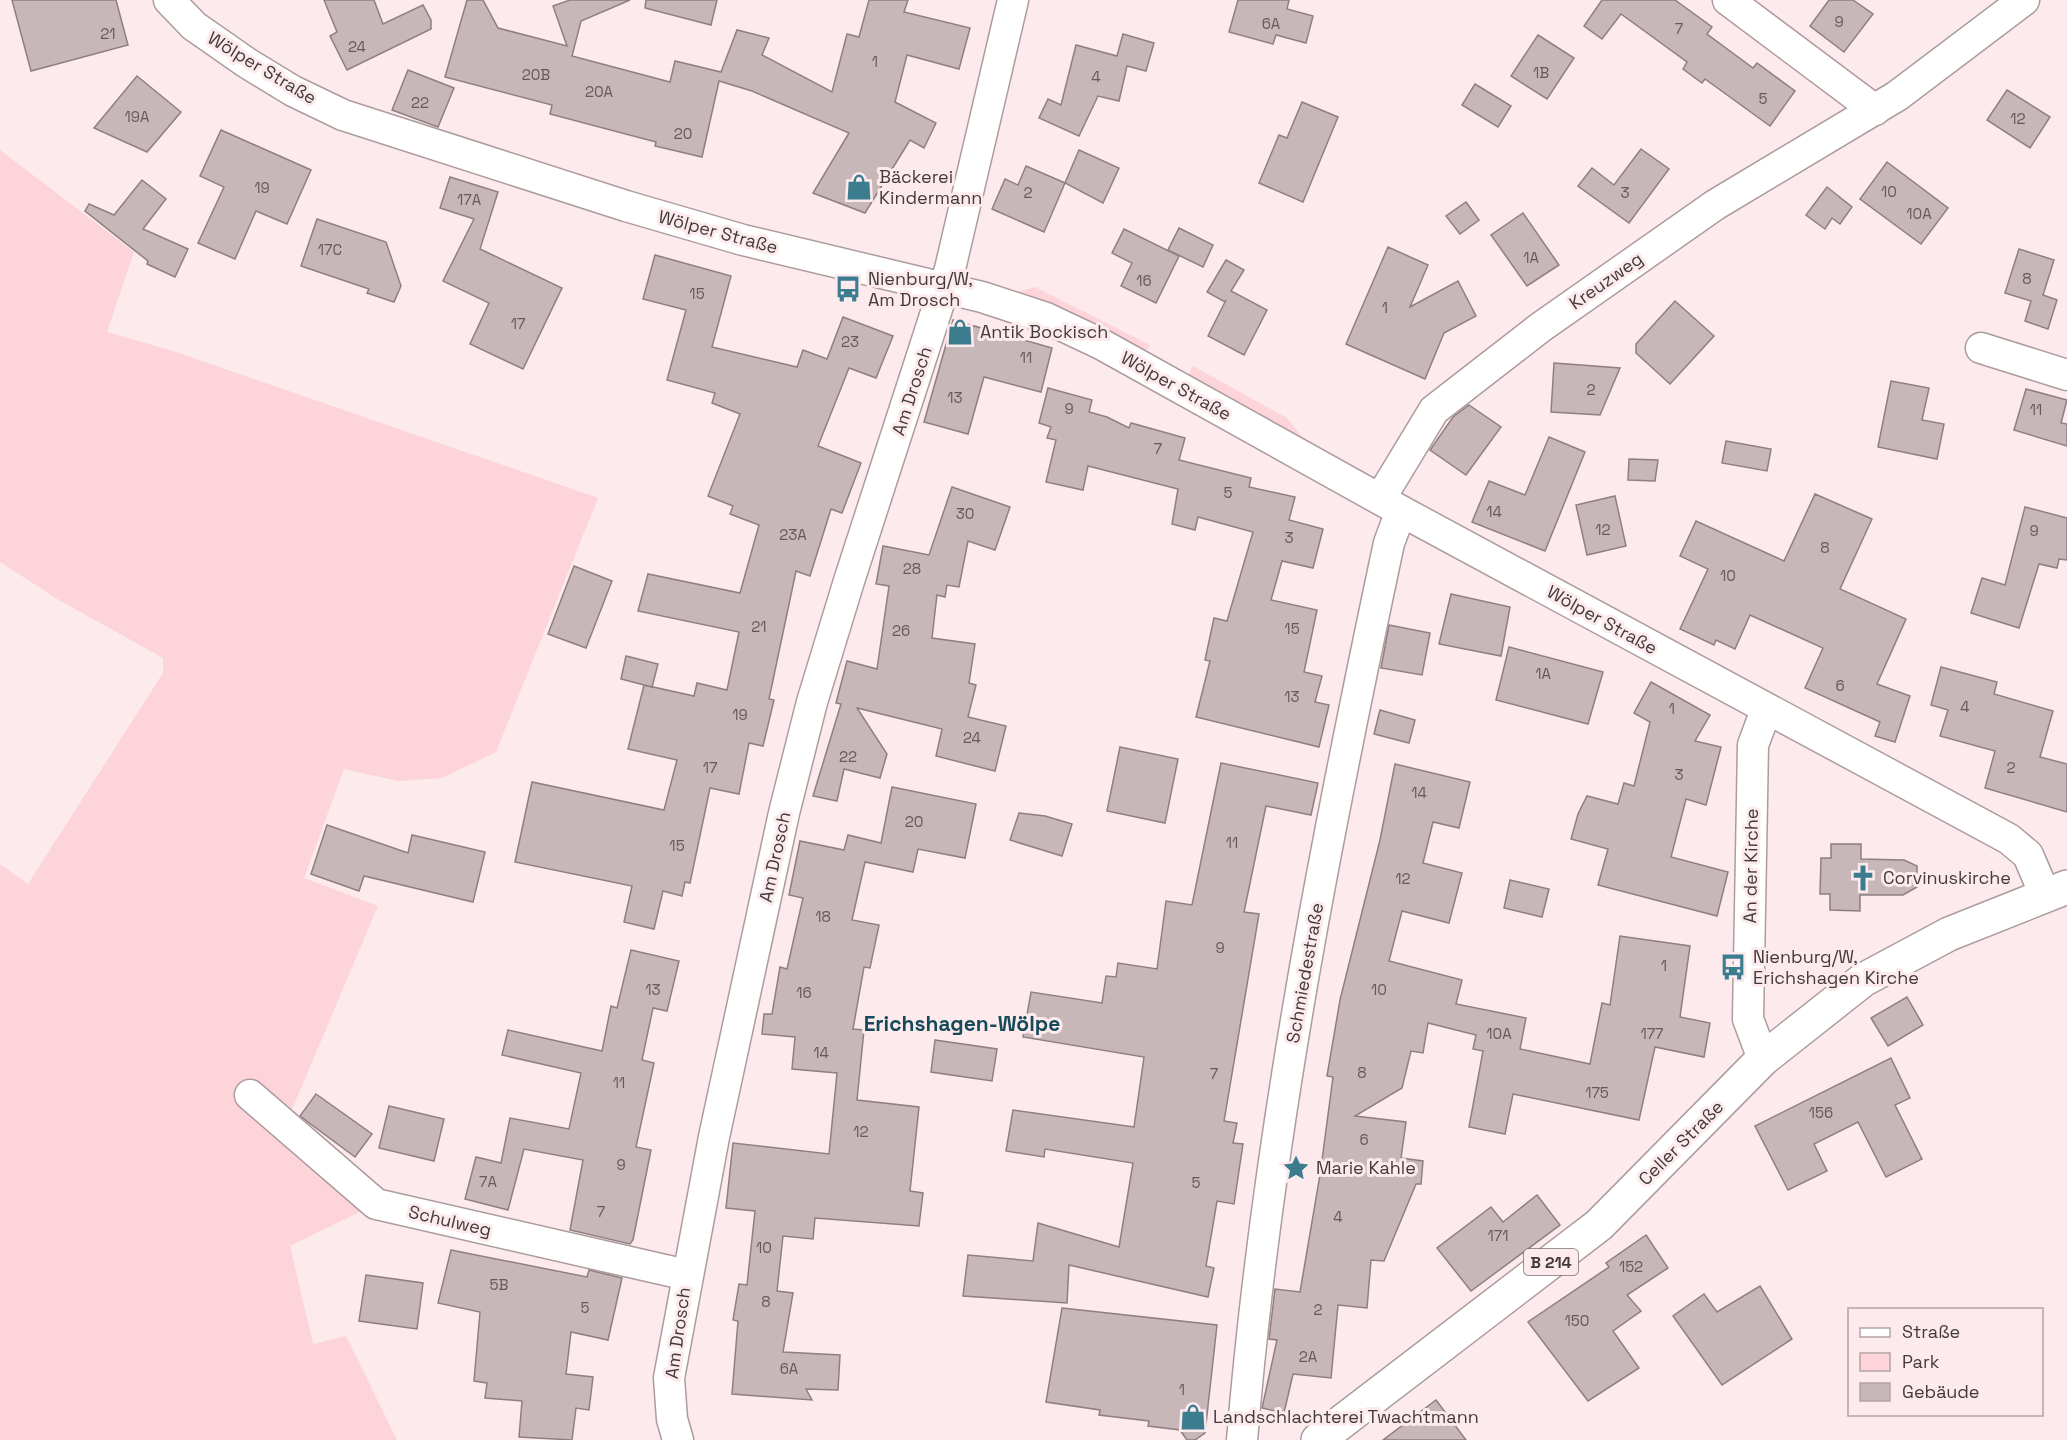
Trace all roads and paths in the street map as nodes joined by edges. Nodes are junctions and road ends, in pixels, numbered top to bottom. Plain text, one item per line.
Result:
1 (169, 0) edge
2 (1013, 0) edge
3 (1728, 0) edge
4 (2024, 0) edge
5 (1875, 110) junction
6 (945, 288) junction
7 (1981, 348) dead end
8 (2067, 375) edge
9 (1390, 505) junction
10 (1766, 710) junction
11 (2056, 891) edge
12 (1763, 1059) junction
13 (250, 1095) dead end
14 (687, 1275) junction
15 (678, 1440) edge
16 (1242, 1440) edge
17 (1318, 1440) edge

1 - 6 street, Wölper Straße
2 - 6 street, Am Drosch
3 - 5 street
4 - 5 street, Kreuzweg
5 - 9 street, Kreuzweg
6 - 9 street, Wölper Straße
6 - 14 street, Am Drosch
7 - 8 street
9 - 10 street, Wölper Straße
9 - 16 street, Schmiedestraße
10 - 11 street, Wölper Straße
10 - 12 street, An der Kirche
11 - 12 main road, Celler Straße / B 214
12 - 17 main road, Celler Straße / B 214
13 - 14 street, Schulweg
14 - 15 street, Am Drosch

